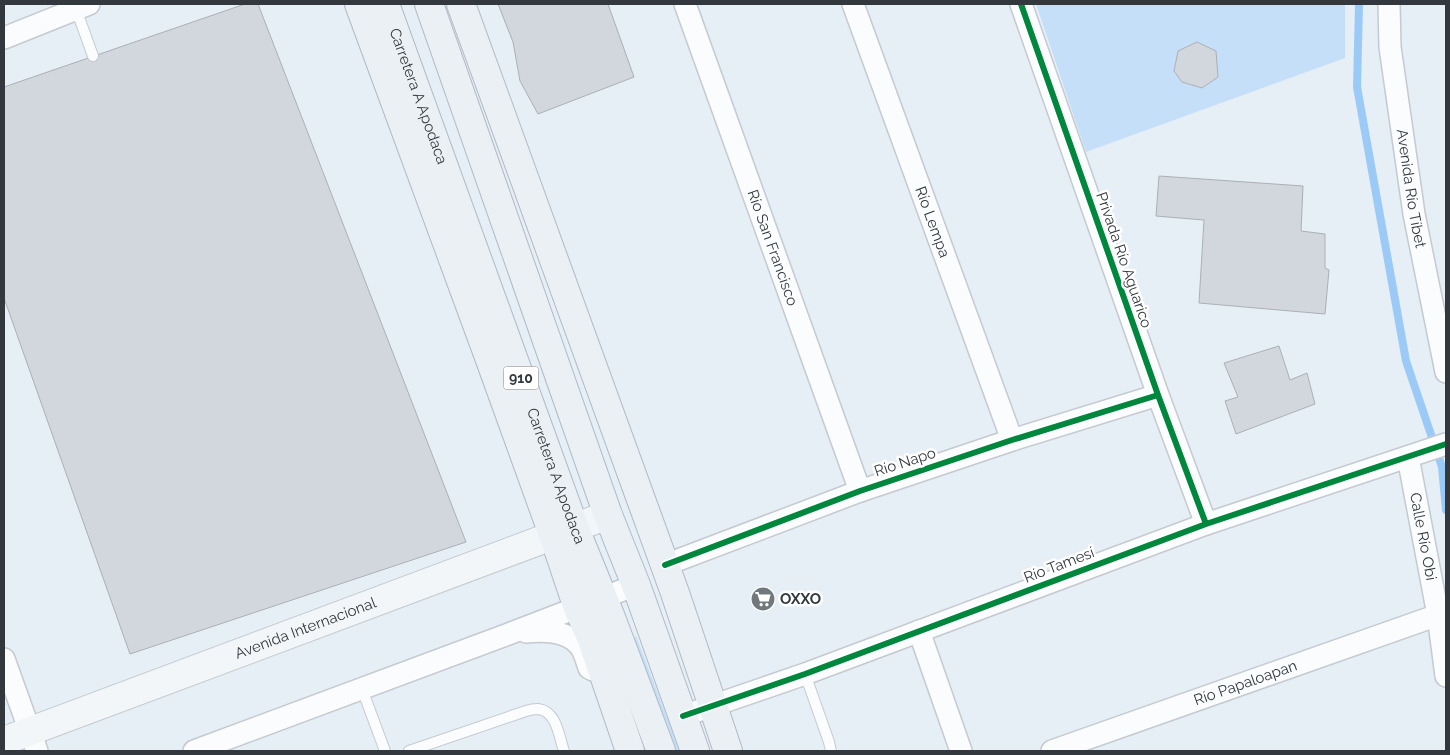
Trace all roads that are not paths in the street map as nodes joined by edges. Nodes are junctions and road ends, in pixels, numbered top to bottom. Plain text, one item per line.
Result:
1 (359, 4) edge
2 (384, 4) edge
3 (429, 4) edge
4 (461, 4) edge
5 (685, 4) edge
6 (853, 4) edge
7 (1021, 4) edge
8 (1388, 4) edge
9 (83, 6) edge
10 (4, 38) edge
11 (93, 56) dead end
12 (1446, 372) edge
13 (1158, 395) junction
14 (1012, 440) junction
15 (1446, 444) edge
16 (1413, 455) junction
17 (860, 491) junction
18 (608, 515) junction
19 (1206, 524) junction
20 (564, 533) junction
21 (665, 565) junction
22 (639, 593) junction
23 (597, 607) junction
24 (1438, 615) junction
25 (919, 631) junction
26 (506, 635) junction
27 (4, 659) edge
28 (805, 674) junction
29 (604, 676) junction
30 (1446, 676) edge
31 (362, 689) junction
32 (712, 705) junction
33 (683, 716) junction
34 (4, 742) edge
35 (34, 742) edge
36 (194, 751) edge
37 (385, 751) edge
38 (409, 751) edge
39 (564, 751) edge
40 (630, 751) edge
41 (661, 751) edge
42 (695, 751) edge
43 (728, 751) edge
44 (831, 751) edge
45 (961, 751) edge
46 (1052, 751) edge

1 - 20 main road
2 - 20 main road, Carretera A Apodaca / 910
3 - 18 main road, 910
4 - 21 main road
5 - 17 street, Río San Francisco
6 - 14 street, Río Lempa
7 - 13 street, Privada Río Aguarico
8 - 12 street, Avenida Río Tíbet
9 - 10 street
9 - 11 lane
13 - 14 street, Río Napo
13 - 19 street, Privada Río Aguarico
14 - 17 street, Río Napo
15 - 16 street, Río Tamesí
16 - 19 street, Río Tamesí
16 - 24 street, Calle Río Obi
17 - 21 street, Río Napo
18 - 20 main road, Avenida Internacional
18 - 22 main road, 910
19 - 25 street, Río Tamesí
20 - 23 main road, Carretera A Apodaca / 910
20 - 35 main road, Avenida Internacional
21 - 32 main road
22 - 23 main road
22 - 33 main road, 910
23 - 26 street
23 - 29 main road
23 - 41 main road, Carretera A Apodaca / 910
24 - 30 street, Calle Río Obi
24 - 46 street, Río Papaloapan
25 - 28 street, Río Tamesí
25 - 45 street
26 - 29 street
26 - 31 street
27 - 35 street
28 - 32 street, Río Tamesí
28 - 44 lane
29 - 40 main road
31 - 36 street
31 - 37 lane
32 - 33 street, Río Tamesí
32 - 43 main road
33 - 42 main road, 910
34 - 35 main road, Avenida Internacional
38 - 39 lane

